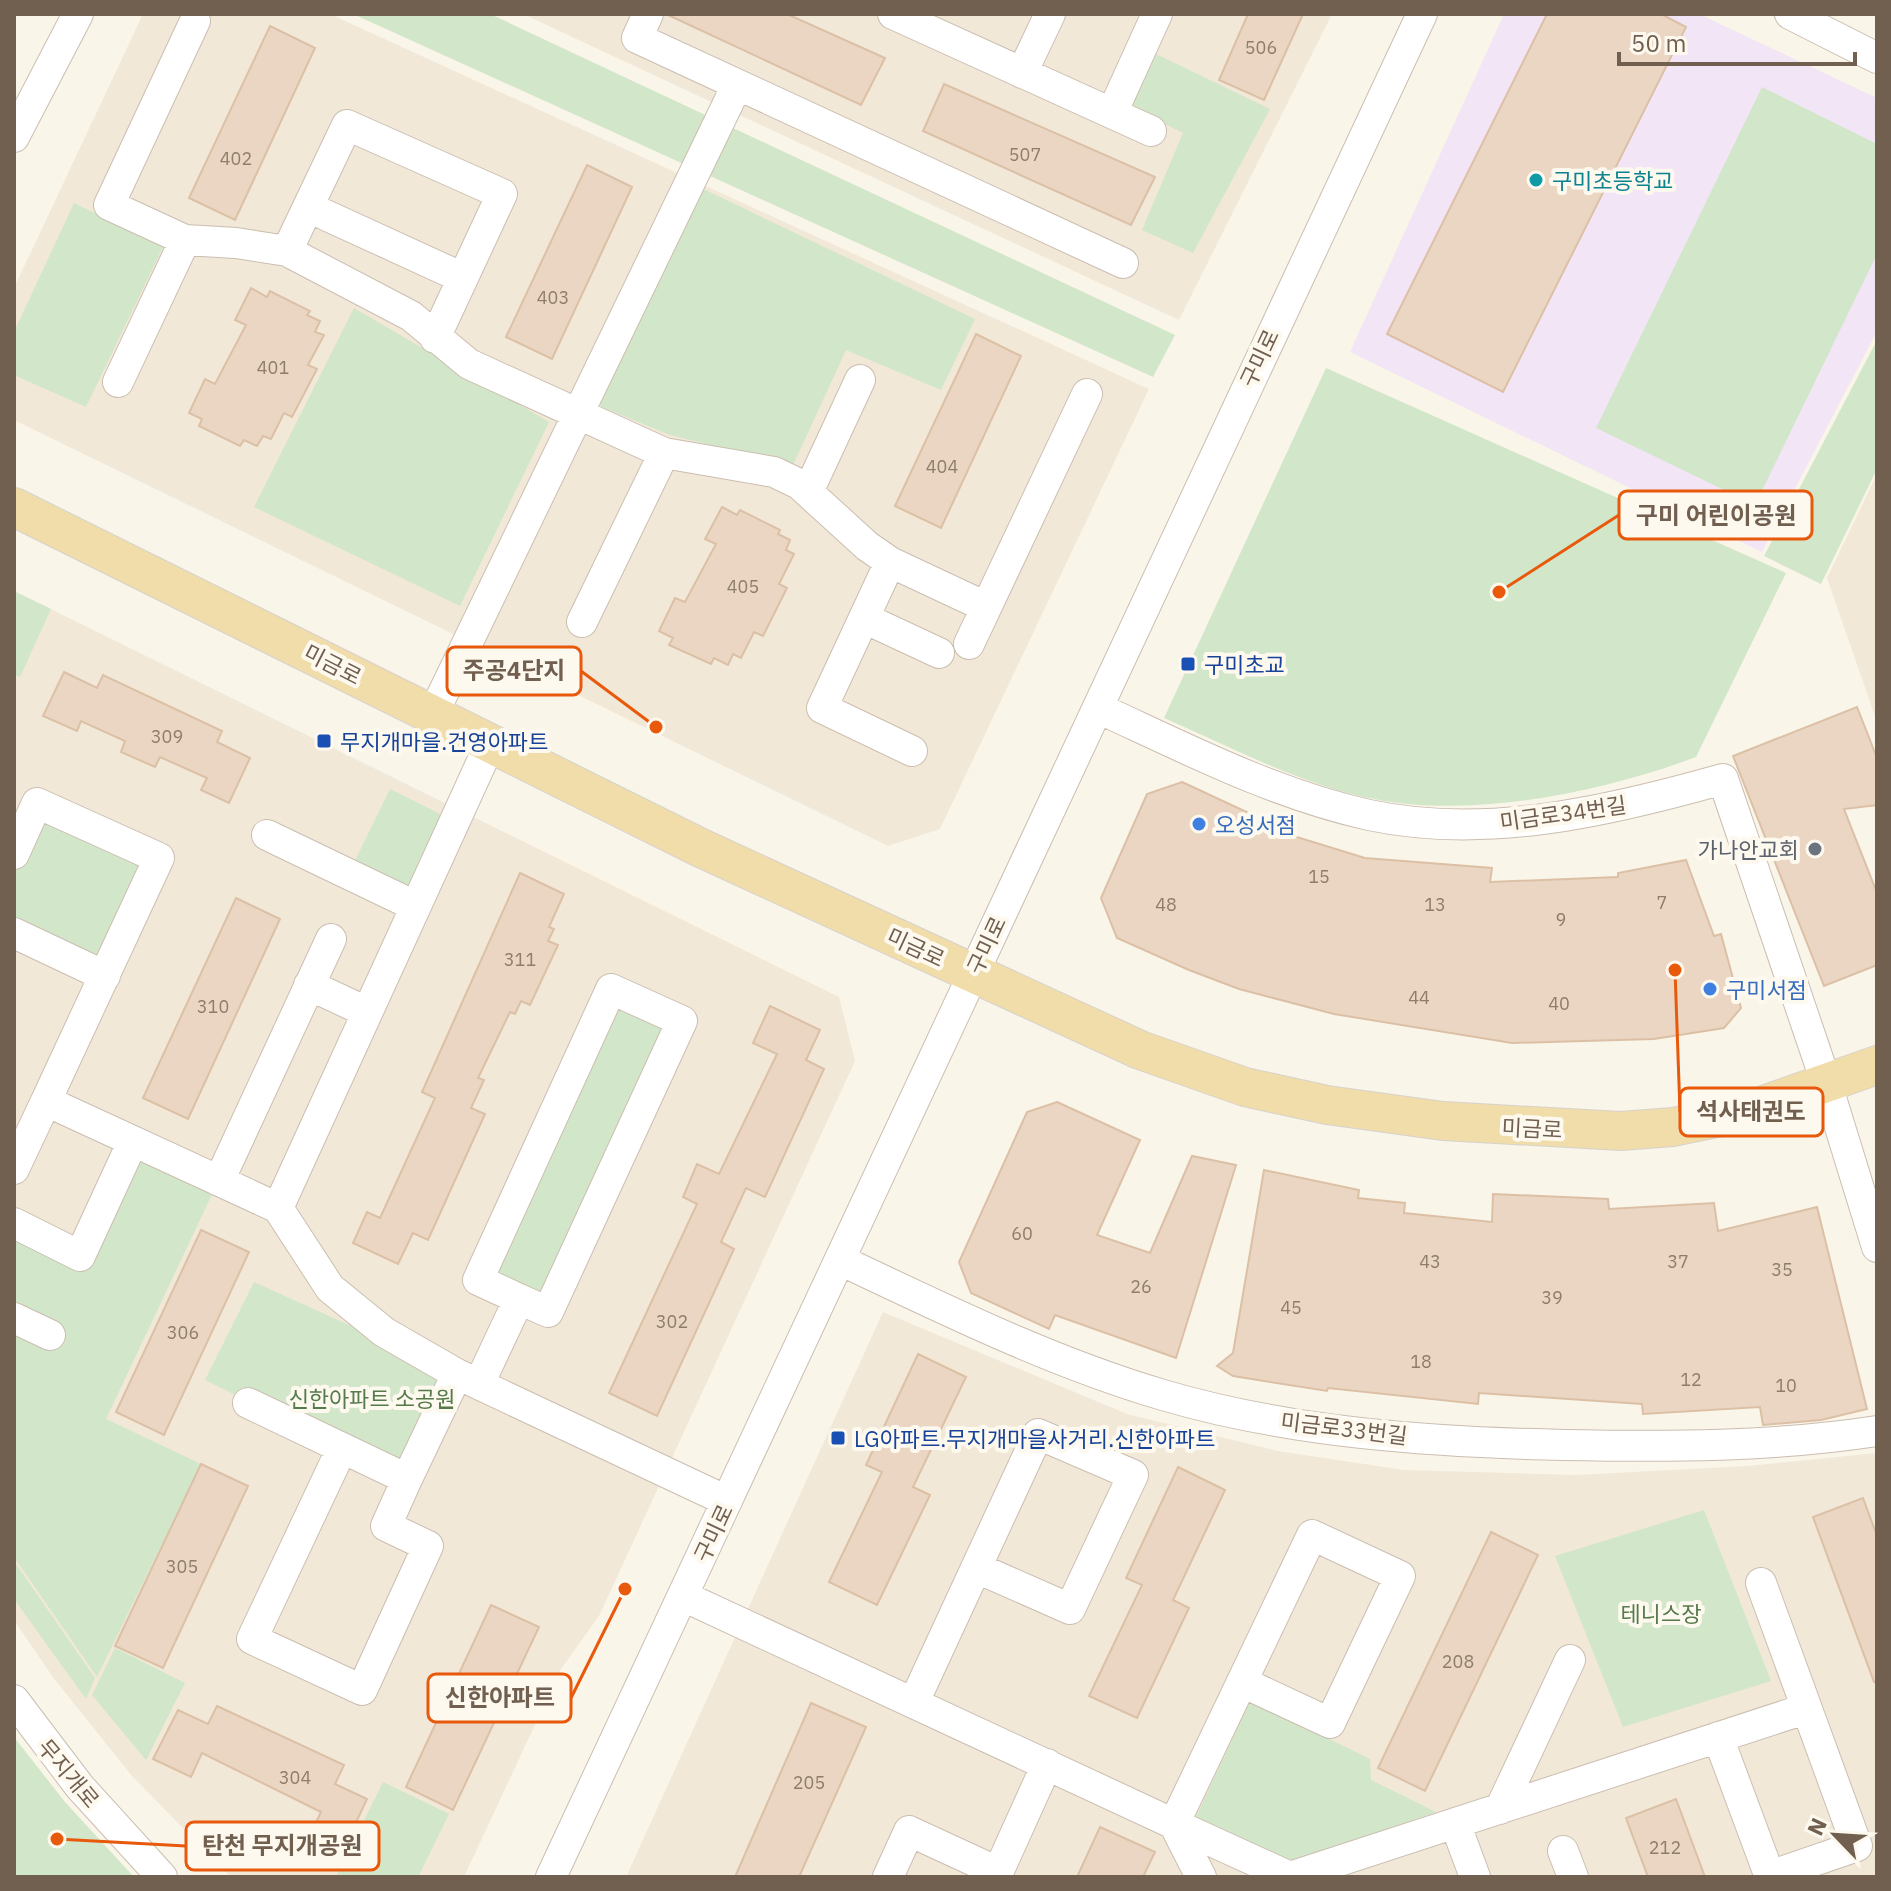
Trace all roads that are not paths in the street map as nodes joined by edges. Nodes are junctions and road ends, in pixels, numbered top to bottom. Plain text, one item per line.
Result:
1 (78, 14) edge
2 (648, 14) edge
3 (893, 14) edge
4 (1050, 14) edge
5 (1157, 14) edge
6 (1422, 14) edge
7 (1797, 15) edge
8 (195, 21) dead end
9 (1877, 58) edge
10 (1022, 73) junction
11 (737, 85) junction
12 (1112, 113) junction
13 (1151, 131) dead end
14 (14, 137) edge
15 (308, 207) junction
16 (185, 240) junction
17 (287, 251) junction
18 (1123, 263) dead end
19 (463, 278) junction
20 (435, 338) junction
21 (860, 380) dead end
22 (118, 382) dead end
23 (1087, 394) dead end
24 (579, 415) junction
25 (664, 453) junction
26 (808, 492) junction
27 (14, 507) edge
28 (890, 562) junction
29 (986, 607) junction
30 (864, 618) junction
31 (582, 622) dead end
32 (969, 644) dead end
33 (939, 653) dead end
34 (1098, 708) junction
35 (433, 714) junction
36 (490, 744) junction
37 (912, 751) dead end
38 (267, 835) dead end
39 (14, 854) edge
40 (415, 906) junction
41 (14, 933) edge
42 (331, 939) dead end
43 (973, 973) junction
44 (105, 976) junction
45 (309, 985) junction
46 (367, 1012) junction
47 (1877, 1065) edge
48 (1827, 1085) junction
49 (46, 1101) junction
50 (133, 1141) junction
51 (14, 1169) edge
52 (219, 1181) junction
53 (278, 1208) junction
54 (14, 1223) edge
55 (1877, 1247) edge
56 (840, 1260) junction
57 (519, 1299) junction
58 (14, 1318) edge
59 (50, 1335) dead end
60 (468, 1379) junction
61 (248, 1403) dead end
62 (1877, 1431) edge
63 (342, 1448) junction
64 (407, 1479) junction
65 (727, 1501) junction
66 (977, 1568) junction
67 (1761, 1583) dead end
68 (683, 1596) junction
69 (1570, 1660) dead end
70 (1242, 1682) junction
71 (14, 1700) edge
72 (914, 1702) junction
73 (1805, 1709) junction
74 (1718, 1737) junction
75 (1047, 1764) junction
76 (1500, 1809) junction
77 (1455, 1823) junction
78 (1174, 1824) junction
79 (997, 1875) edge
80 (1770, 1876) edge
81 (162, 1877) edge
82 (551, 1877) edge
83 (888, 1877) edge
84 (1201, 1877) edge
85 (1290, 1877) edge
86 (1475, 1877) edge

1 - 14 street
2 - 11 street
3 - 10 street
4 - 10 street
5 - 12 street
6 - 34 street, 구미로
7 - 9 street
8 - 16 street
10 - 12 street
11 - 18 street
11 - 24 street
12 - 13 street
15 - 17 street
15 - 19 street
15 - 19 street
16 - 17 street
16 - 22 street
17 - 20 street
19 - 20 street
20 - 24 street
21 - 26 street
23 - 29 street
24 - 25 street
24 - 35 street
25 - 26 street
25 - 31 street
26 - 28 street
27 - 35 main road, 미금로
28 - 29 street
28 - 30 street
29 - 32 street
30 - 33 street
30 - 37 street
34 - 43 street, 구미로
34 - 48 street, 미금로34번길
35 - 36 main road, 미금로
36 - 40 street
36 - 43 main road, 미금로
38 - 40 street
39 - 44 street
40 - 46 street
41 - 44 street
42 - 45 street
43 - 48 main road, 미금로
43 - 56 street, 구미로
44 - 49 street
45 - 46 street
45 - 52 street
46 - 53 street
47 - 48 main road, 미금로
48 - 55 street
49 - 50 street
49 - 51 street
50 - 52 street
50 - 54 street
52 - 53 street
53 - 60 street
56 - 62 street, 미금로33번길
56 - 65 street, 구미로
57 - 57 street
57 - 60 street
58 - 59 street
60 - 64 street
60 - 65 street
61 - 63 street
63 - 64 street
63 - 64 street
65 - 68 street, 구미로
66 - 66 street
66 - 72 street
67 - 73 street
68 - 72 street
68 - 82 street, 구미로
69 - 76 street
70 - 70 street
70 - 78 street
71 - 81 street, 무지개로
72 - 75 street
73 - 74 street
73 - 80 street
74 - 76 street
74 - 80 street
75 - 78 street
75 - 79 street
76 - 77 street
77 - 85 street
77 - 86 street
78 - 84 street
78 - 85 street
79 - 83 street

